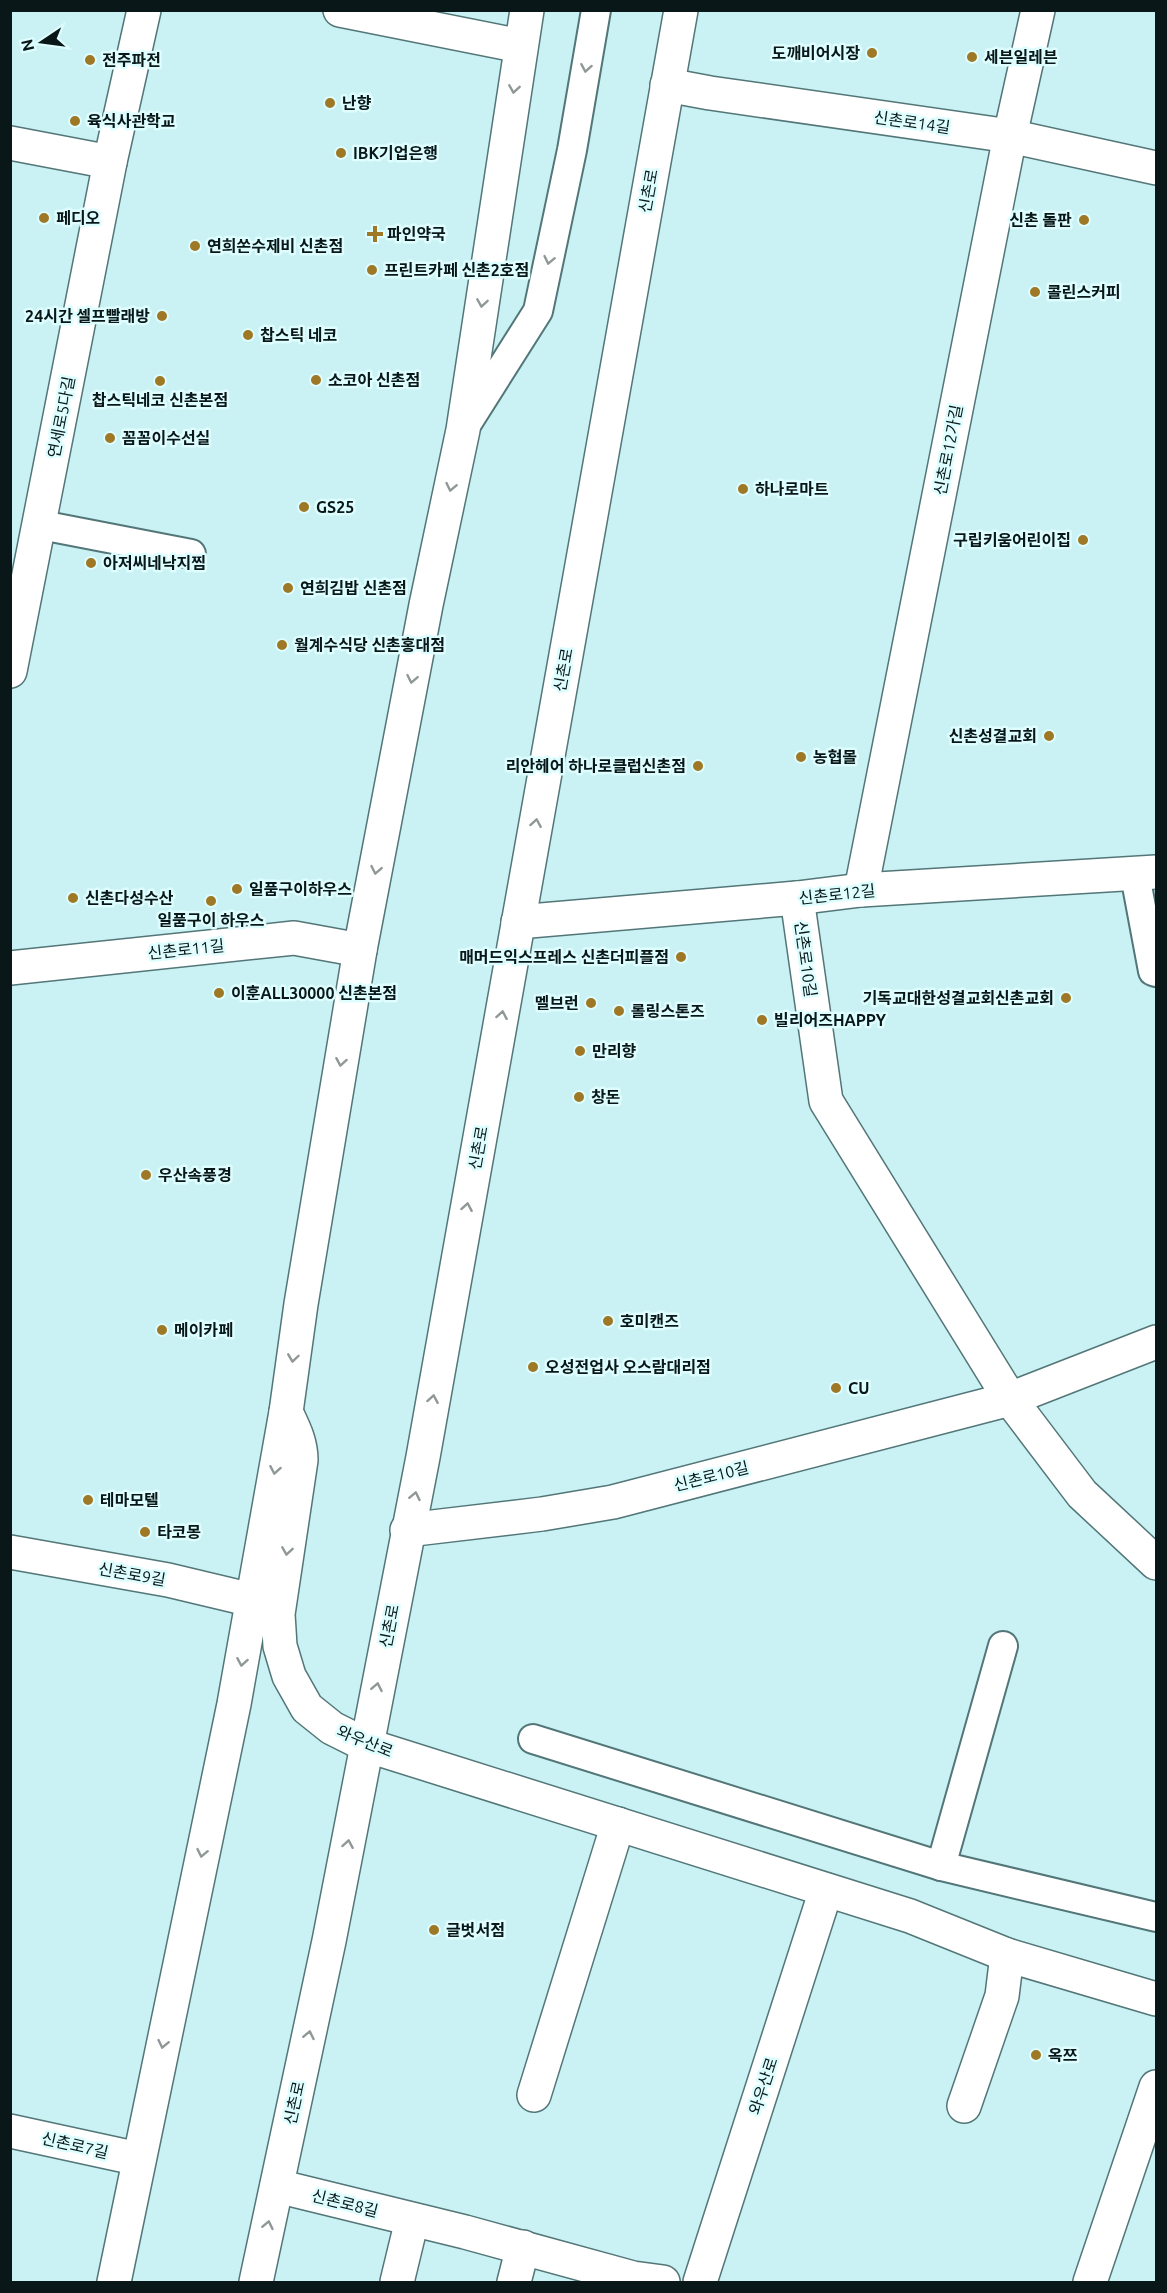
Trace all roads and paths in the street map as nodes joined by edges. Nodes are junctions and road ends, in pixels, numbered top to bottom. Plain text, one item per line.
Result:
1 (144, 10) edge
2 (340, 10) edge
3 (527, 10) edge
4 (596, 10) edge
5 (681, 10) edge
6 (1038, 10) edge
7 (521, 46) junction
8 (667, 84) junction
9 (1010, 136) junction
10 (10, 143) edge
11 (110, 162) junction
12 (1156, 168) edge
13 (463, 430) junction
14 (41, 525) junction
15 (191, 554) dead end
16 (10, 671) edge
17 (1145, 873) edge
18 (861, 890) junction
19 (797, 898) junction
20 (518, 922) junction
21 (360, 950) junction
22 (10, 968) edge
23 (1156, 972) edge
24 (1156, 1342) edge
25 (1010, 1399) junction
26 (286, 1412) junction
27 (407, 1530) junction
28 (10, 1552) edge
29 (1156, 1563) edge
30 (252, 1600) junction
31 (1003, 1646) dead end
32 (533, 1738) dead end
33 (366, 1745) junction
34 (618, 1824) junction
35 (941, 1866) junction
36 (826, 1890) junction
37 (1156, 1917) edge
38 (1007, 1955) junction
39 (1156, 1999) edge
40 (1156, 2087) edge
41 (534, 2095) dead end
42 (964, 2106) dead end
43 (10, 2131) edge
44 (139, 2159) junction
45 (277, 2186) junction
46 (412, 2220) junction
47 (523, 2247) junction
48 (643, 2281) edge
49 (114, 2283) edge
50 (256, 2283) edge
51 (397, 2283) edge
52 (514, 2283) edge
53 (700, 2283) edge
54 (1090, 2283) edge

1 - 11 street, 연세로5다길
2 - 7 street
3 - 7 street
4 -> 13 lane
5 - 8 street, 신촌로
6 - 9 street, 신촌로12가길
7 -> 13 street
8 - 9 street, 신촌로14길
20 -> 8 street, 신촌로
9 - 12 street, 신촌로14길
9 - 18 street, 신촌로12가길
10 - 11 street
11 - 14 street, 연세로5다길
13 -> 21 street
14 - 15 lane
14 - 16 street, 연세로5다길
17 - 18 street, 신촌로12길
17 - 23 lane
18 - 19 street, 신촌로12길
19 - 20 street, 신촌로12길
19 - 25 street, 신촌로10길
27 -> 20 street, 신촌로
21 - 22 street, 신촌로11길
21 -> 26 street
24 - 25 street, 신촌로10길
25 - 27 street, 신촌로10길
25 - 29 street, 신촌로10길
26 -> 30 street
26 -> 33 street, 와우산로
33 -> 27 street, 신촌로
28 - 30 street, 신촌로9길
30 -> 44 street
31 - 35 lane
32 - 35 lane
33 - 34 street, 와우산로
45 -> 33 street, 신촌로
34 - 36 street, 와우산로
34 - 41 street
35 - 37 lane
36 - 38 street, 와우산로
36 - 53 street, 와우산로
38 - 39 street, 와우산로
38 - 42 street
40 - 54 street
43 - 44 street, 신촌로7길
44 - 49 street
45 - 46 street, 신촌로8길
50 -> 45 street, 신촌로
46 - 47 street, 신촌로8길
46 - 51 street
47 - 48 street, 신촌로8길
47 - 52 street

